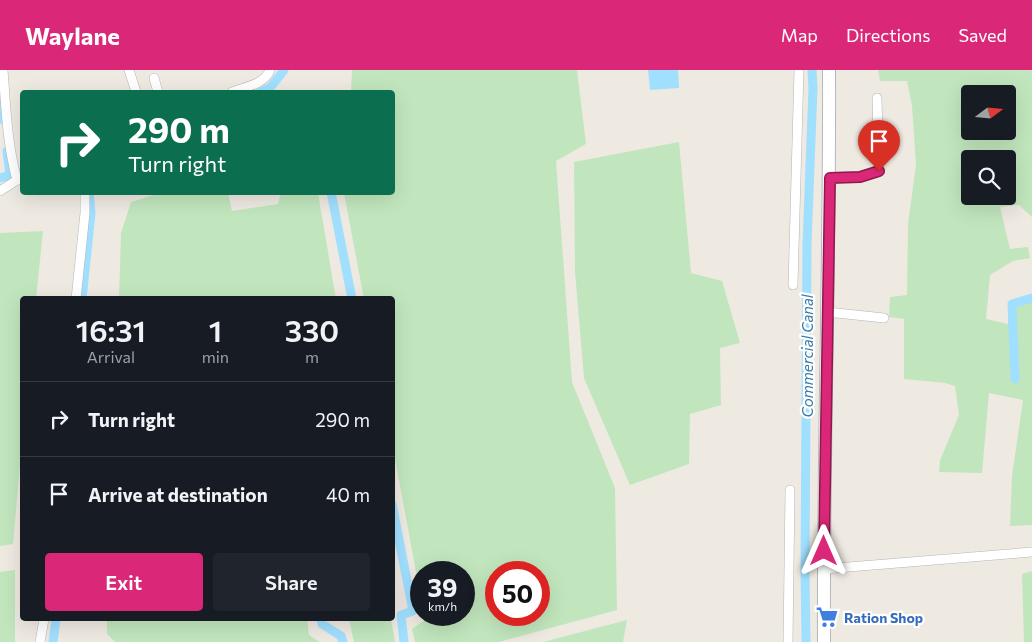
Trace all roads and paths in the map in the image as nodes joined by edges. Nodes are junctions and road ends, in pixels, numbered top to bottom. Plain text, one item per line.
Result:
1 (3, 70) edge
2 (129, 70) edge
3 (270, 70) edge
4 (799, 70) edge
5 (829, 70) edge
6 (154, 78) dead end
7 (135, 90) edge
8 (157, 90) edge
9 (237, 90) edge
10 (877, 98) dead end
11 (20, 162) edge
12 (13, 165) junction
13 (830, 178) junction
14 (19, 179) edge
15 (0, 191) edge
16 (85, 195) edge
17 (793, 285) dead end
18 (76, 296) edge
19 (827, 312) junction
20 (884, 318) dead end
21 (790, 490) dead end
22 (1032, 552) edge
23 (824, 569) junction
24 (44, 621) edge
25 (40, 642) edge
26 (788, 642) edge
27 (824, 642) edge

1 - 12 street
2 - 7 street
3 - 9 street
4 - 17 street
5 - 13 main road
6 - 8 street
10 - 13 street
11 - 12 street
12 - 14 street
13 - 19 main road
14 - 15 street
16 - 18 street
19 - 20 street
19 - 23 main road
21 - 26 street
22 - 23 street
23 - 27 main road
24 - 25 street

